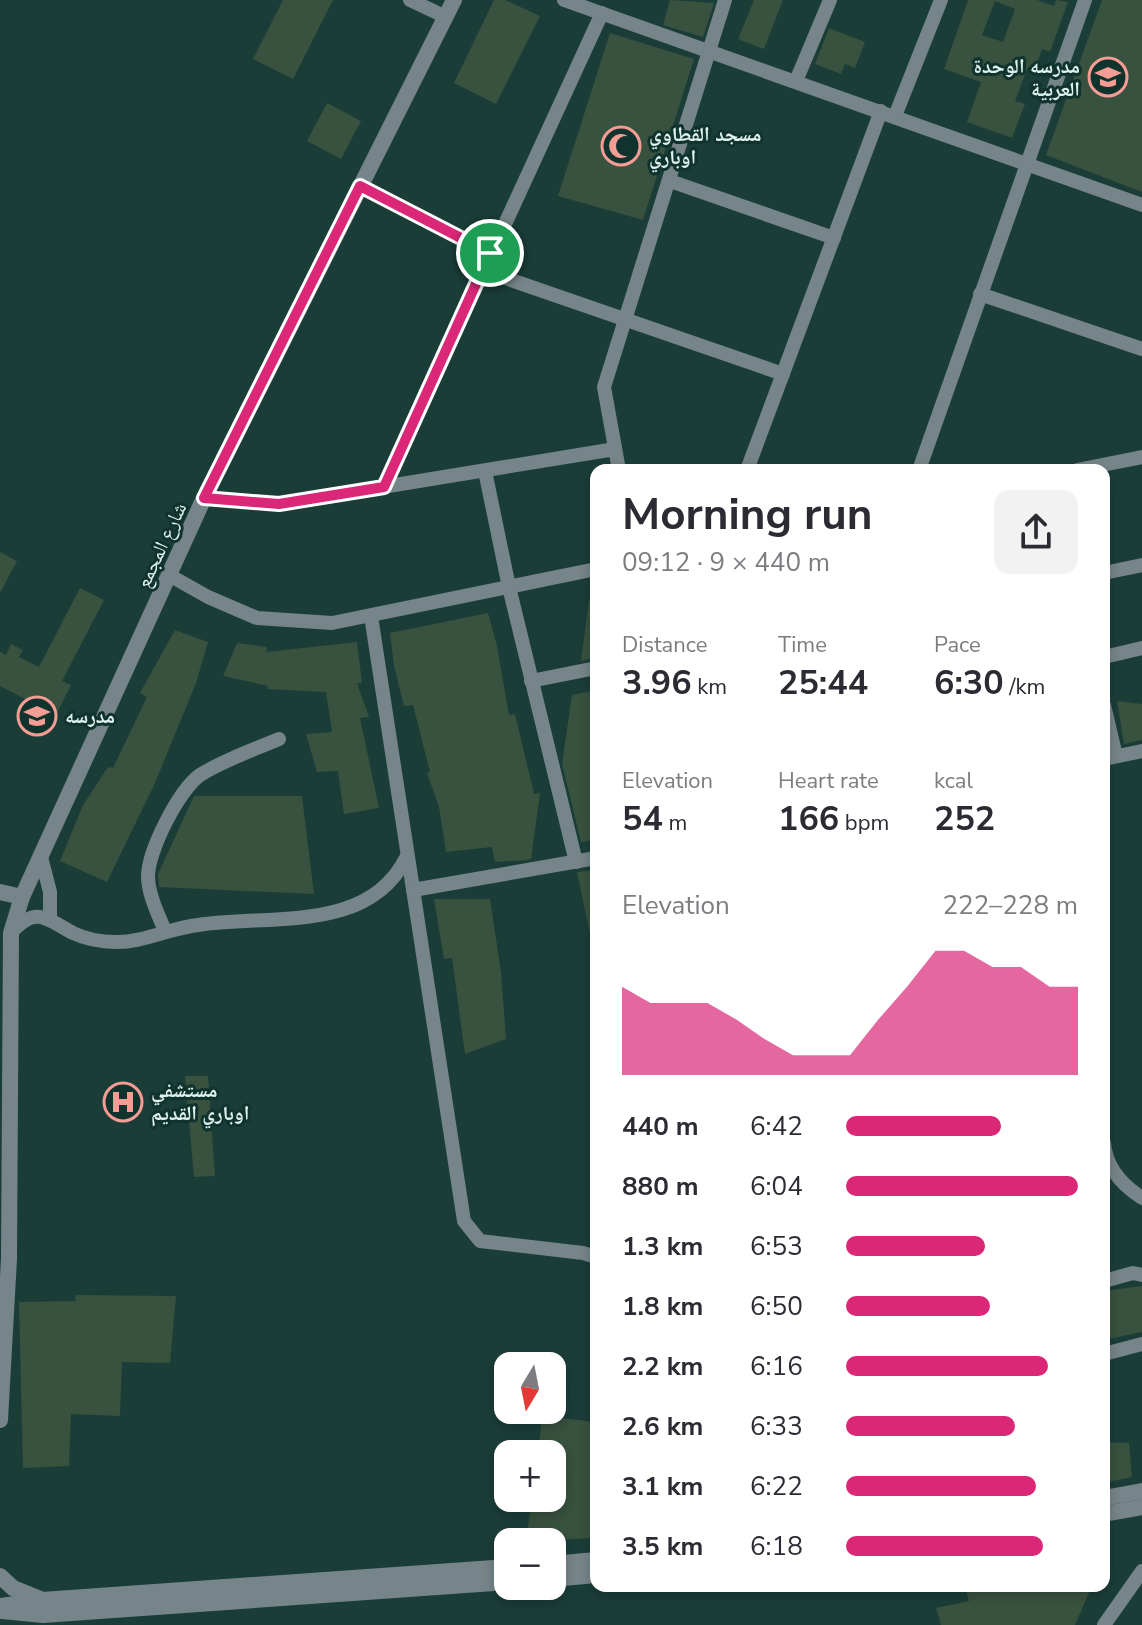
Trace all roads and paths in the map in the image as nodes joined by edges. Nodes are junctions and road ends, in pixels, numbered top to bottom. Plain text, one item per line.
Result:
1 (410, 0) edge
2 (454, 0) edge
3 (725, 0) edge
4 (830, 0) edge
5 (941, 0) edge
6 (1085, 0) edge
7 (575, 2) edge
8 (602, 13) junction
9 (446, 17) junction
10 (711, 50) junction
11 (796, 81) junction
12 (888, 114) junction
13 (1026, 163) junction
14 (670, 181) junction
15 (360, 186) junction
16 (1142, 205) edge
17 (834, 238) junction
18 (490, 253) junction
19 (482, 270) junction
20 (980, 294) junction
21 (626, 320) junction
22 (1142, 349) edge
23 (783, 374) junction
24 (615, 449) junction
25 (1141, 461) edge
26 (618, 464) edge
27 (749, 464) edge
28 (921, 464) edge
29 (1110, 465) edge
30 (485, 471) junction
31 (384, 487) junction
32 (204, 498) junction
33 (1142, 565) edge
34 (590, 570) edge
35 (1110, 572) edge
36 (169, 575) junction
37 (509, 587) junction
38 (371, 616) junction
39 (1142, 648) edge
40 (1110, 656) edge
41 (590, 669) edge
42 (531, 681) junction
43 (279, 739) dead end
44 (1142, 751) edge
45 (1110, 758) edge
46 (41, 857) junction
47 (406, 858) junction
48 (590, 859) edge
49 (576, 862) junction
50 (413, 890) junction
51 (0, 892) edge
52 (22, 897) junction
53 (50, 917) junction
54 (165, 931) junction
55 (11, 933) junction
56 (1110, 1166) edge
57 (1142, 1198) edge
58 (590, 1255) edge
59 (4, 1260) edge
60 (1142, 1275) edge
61 (1110, 1279) edge
62 (1142, 1344) edge
63 (1110, 1352) edge
64 (0, 1420) edge
65 (1142, 1491) edge
66 (1110, 1497) edge
67 (1142, 1507) edge
68 (1110, 1513) edge
69 (590, 1561) edge
70 (566, 1563) edge
71 (494, 1568) edge
72 (1142, 1571) edge
73 (0, 1576) edge
74 (590, 1576) edge
75 (566, 1578) edge
76 (494, 1583) edge
77 (42, 1600) junction
78 (0, 1609) edge
79 (1104, 1625) edge

1 - 9 street
2 - 9 street, شارع المجمع
3 - 10 street
4 - 11 street
5 - 12 street
6 - 13 street
7 - 8 street
8 - 10 street
8 - 18 street
9 - 15 street, شارع المجمع
10 - 11 street
10 - 14 street
11 - 12 street
12 - 13 street
12 - 17 street
13 - 16 street
13 - 20 street
14 - 17 street
14 - 21 street
15 - 18 street
15 - 32 street, شارع المجمع
17 - 23 street
18 - 19 street
19 - 21 street
19 - 31 street
20 - 22 street
20 - 28 street
21 - 23 street
21 - 24 street
23 - 27 street
24 - 26 street
24 - 30 street
25 - 29 street
30 - 31 street
30 - 37 street
31 - 32 street
32 - 36 street, شارع المجمع
33 - 35 street
34 - 37 street
36 - 38 street
36 - 46 street, شارع المجمع
37 - 38 street
37 - 42 street
38 - 47 street
39 - 40 street
41 - 42 street
42 - 49 street
43 - 54 street
44 - 45 street
46 - 52 street, شارع المجمع
46 - 53 street
47 - 50 street
47 - 54 street
48 - 49 street
49 - 50 street
50 - 58 street
51 - 52 street
52 - 55 street, شارع المجمع
53 - 54 street
53 - 55 street
55 - 59 street, شارع المجمع
56 - 57 street
59 - 64 street, شارع المجمع
60 - 61 street
62 - 63 street
65 - 66 street
67 - 68 street
69 - 70 street
71 - 77 street
72 - 79 street
73 - 77 street
74 - 75 street
76 - 78 street
77 - 78 street

